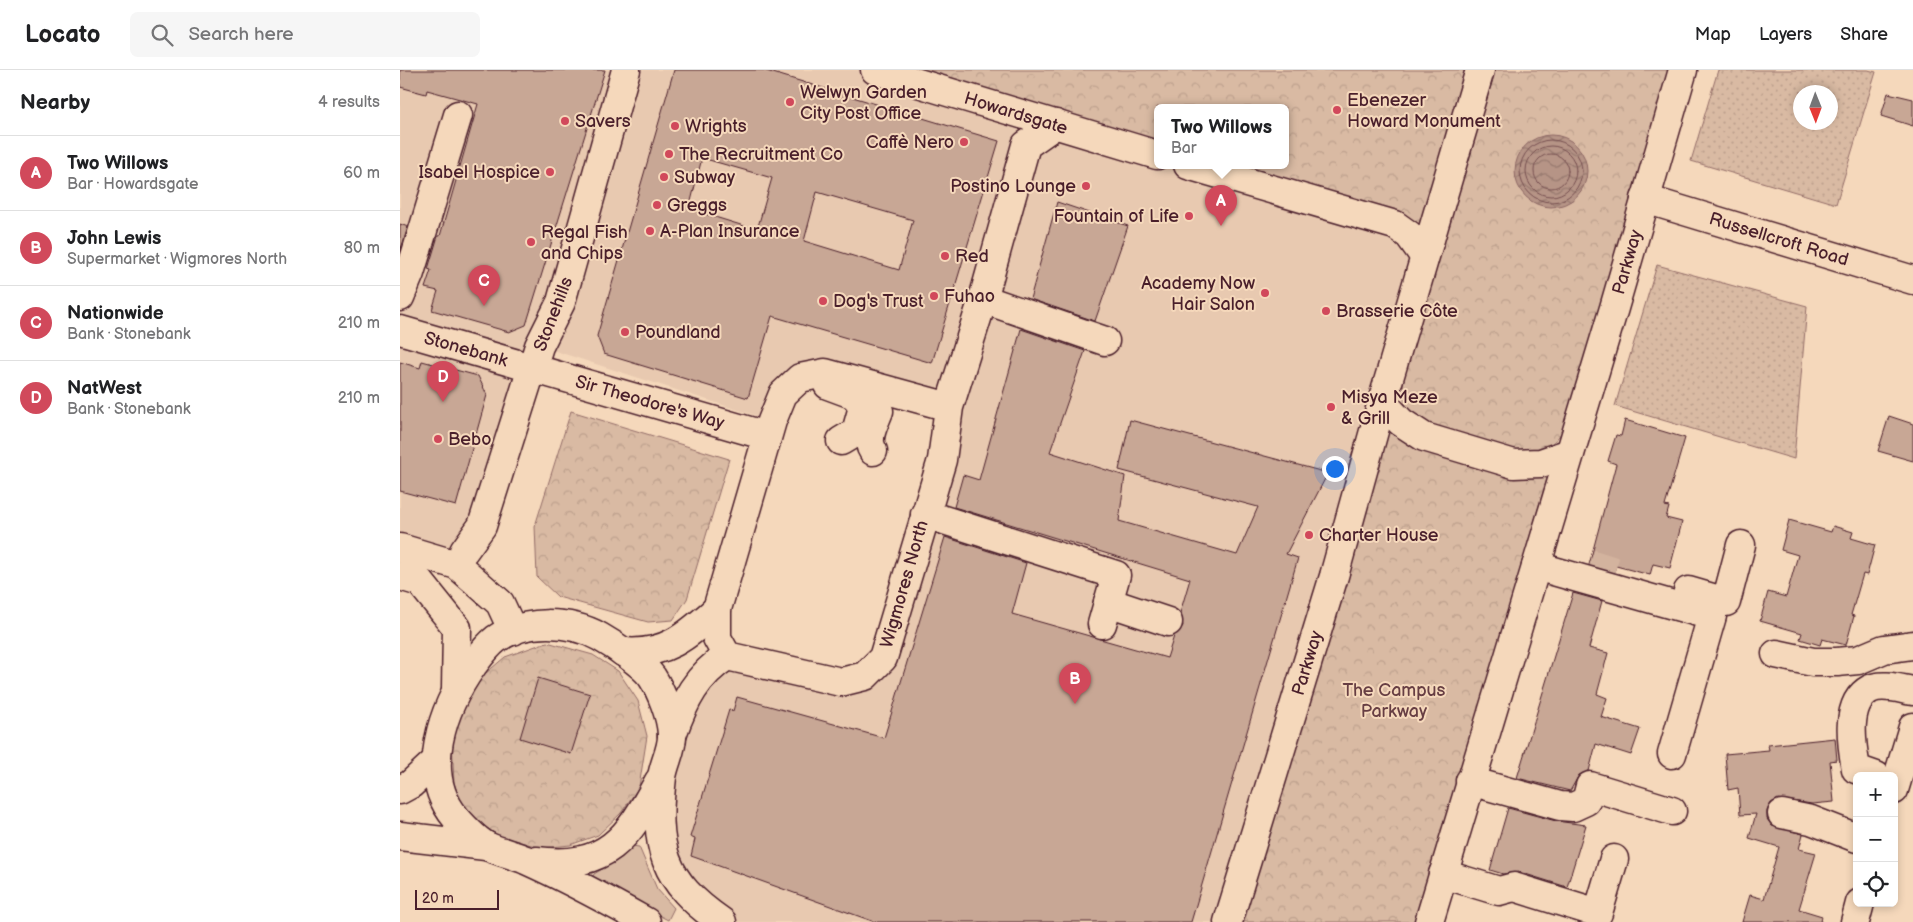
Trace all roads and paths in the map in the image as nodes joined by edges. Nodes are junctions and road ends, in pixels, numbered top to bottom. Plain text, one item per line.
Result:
1 (626, 70) edge
2 (875, 70) edge
3 (1480, 70) edge
4 (1683, 70) edge
5 (458, 115) dead end
6 (1056, 124) junction
7 (1154, 154) edge
8 (1202, 169) edge
9 (1645, 199) junction
10 (1424, 256) junction
11 (1913, 280) edge
12 (400, 297) edge
13 (983, 299) junction
14 (400, 330) edge
15 (1105, 341) dead end
16 (532, 368) junction
17 (800, 378) junction
18 (897, 391) junction
19 (1382, 402) junction
20 (949, 407) junction
21 (767, 436) junction
22 (841, 441) dead end
23 (873, 451) dead end
24 (1570, 453) junction
25 (925, 514) junction
26 (1741, 545) dead end
27 (400, 548) edge
28 (464, 551) dead end
29 (1538, 558) junction
30 (400, 576) edge
31 (717, 609) junction
32 (1168, 622) dead end
33 (513, 631) junction
34 (1913, 645) edge
35 (623, 652) junction
36 (1776, 654) dead end
37 (727, 656) junction
38 (456, 688) junction
39 (1913, 691) edge
40 (1913, 727) edge
41 (672, 735) junction
42 (1672, 754) dead end
43 (437, 760) junction
44 (1863, 772) edge
45 (1895, 772) edge
46 (662, 775) junction
47 (1470, 781) junction
48 (400, 790) edge
49 (1672, 811) dead end
50 (1782, 814) dead end
51 (400, 836) edge
52 (1853, 836) edge
53 (486, 846) junction
54 (1614, 859) dead end
55 (526, 860) junction
56 (1443, 874) junction
57 (1859, 907) edge
58 (646, 922) edge
59 (722, 922) edge
60 (1228, 922) edge
61 (1429, 922) edge
62 (1855, 922) edge

1 - 16 street, Stonehills
2 - 6 street, Howardsgate
3 - 10 street, Parkway
4 - 9 street, Parkway
5 - 12 street
6 - 7 street, Howardsgate
6 - 13 street, Wigmores North
8 - 10 street
9 - 11 street, Russellcroft Road
9 - 24 street, Parkway
10 - 19 street, Parkway
13 - 15 street
13 - 20 street, Wigmores North
14 - 16 street, Stonebank
16 - 21 street, Sir Theodore's Way
16 - 28 street, Stonehills
17 - 18 street
17 - 21 street
17 - 22 street
18 - 20 street
18 - 23 street
19 - 24 street
19 - 60 street, Parkway
20 - 25 street, Wigmores North
21 - 31 street
24 - 29 street, Parkway
25 - 32 street
25 - 37 street, Wigmores North
26 - 29 street
27 - 33 street
29 - 42 street
29 - 47 street, Parkway
30 - 38 street
31 - 35 street
31 - 37 street
33 - 35 street
33 - 38 street
34 - 36 street
35 - 41 street
37 - 41 street
38 - 43 street
39 - 44 street
40 - 45 street
41 - 46 street
43 - 48 street
43 - 53 street
46 - 55 street
46 - 59 street
47 - 49 street
47 - 56 street, Parkway
50 - 52 street
51 - 53 street
53 - 55 street
54 - 56 street
55 - 58 street
56 - 61 street, Parkway
57 - 62 street

